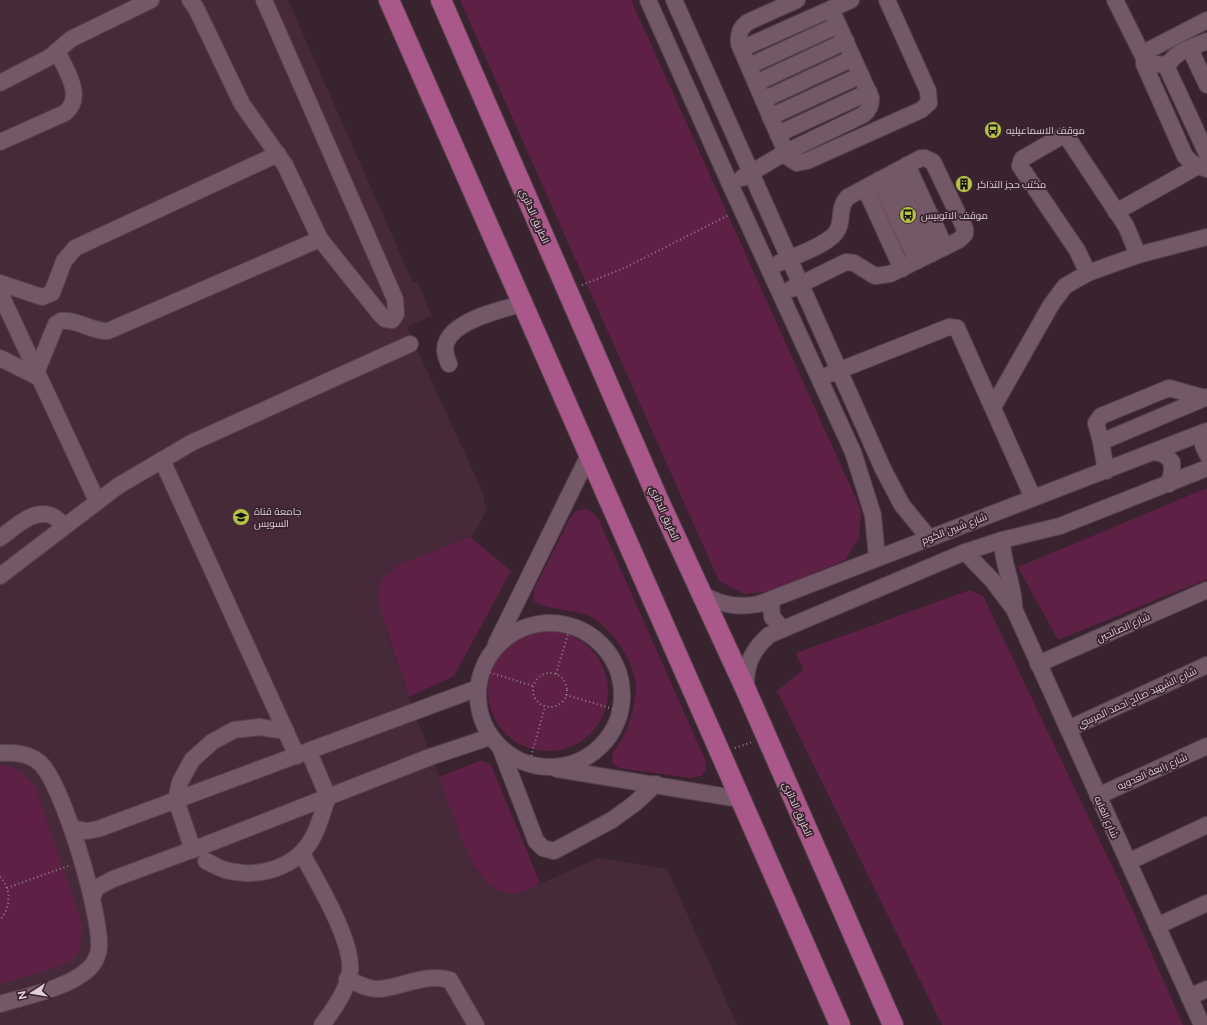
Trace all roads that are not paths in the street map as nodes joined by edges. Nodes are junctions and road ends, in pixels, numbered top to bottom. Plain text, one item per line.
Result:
1 (151, 0) edge
2 (190, 0) edge
3 (264, 0) edge
4 (389, 0) edge
5 (441, 0) edge
6 (648, 0) edge
7 (674, 0) edge
8 (797, 0) edge
9 (851, 0) edge
10 (887, 0) edge
11 (1117, 1) edge
12 (831, 9) junction
13 (1207, 20) edge
14 (838, 25) junction
15 (846, 42) junction
16 (1206, 43) edge
17 (741, 48) junction
18 (1190, 49) junction
19 (57, 51) junction
20 (853, 58) junction
21 (1145, 60) junction
22 (1168, 65) junction
23 (748, 66) junction
24 (861, 75) junction
25 (0, 83) edge
26 (756, 83) junction
27 (1207, 85) edge
28 (869, 92) junction
29 (763, 100) junction
30 (770, 117) junction
31 (778, 134) junction
32 (0, 142) edge
33 (786, 152) junction
34 (278, 154) junction
35 (1204, 163) edge
36 (907, 165) junction
37 (893, 172) junction
38 (750, 174) junction
39 (730, 184) junction
40 (872, 184) junction
41 (1116, 212) junction
42 (1207, 237) edge
43 (320, 239) junction
44 (945, 247) junction
45 (1138, 255) junction
46 (924, 258) junction
47 (789, 259) junction
48 (902, 268) junction
49 (769, 269) junction
50 (1088, 273) junction
51 (0, 282) edge
52 (800, 284) junction
53 (0, 293) edge
54 (780, 294) junction
55 (522, 304) junction
56 (410, 344) dead end
57 (0, 358) edge
58 (449, 364) dead end
59 (839, 371) junction
60 (37, 375) junction
61 (819, 379) junction
62 (1206, 397) edge
63 (993, 407) junction
64 (1207, 432) edge
65 (1101, 442) junction
66 (1155, 452) junction
67 (1207, 454) edge
68 (589, 456) junction
69 (162, 460) junction
70 (1207, 468) edge
71 (1106, 470) junction
72 (1169, 484) junction
73 (1033, 498) junction
74 (97, 502) junction
75 (65, 526) junction
76 (0, 538) edge
77 (929, 538) junction
78 (1002, 540) junction
79 (965, 552) junction
80 (877, 558) junction
81 (0, 576) edge
82 (1207, 590) edge
83 (700, 593) junction
84 (771, 600) junction
85 (1014, 609) junction
86 (783, 629) junction
87 (491, 653) junction
88 (1038, 664) junction
89 (1207, 665) edge
90 (478, 688) junction
91 (746, 690) junction
92 (1068, 729) junction
93 (286, 731) junction
94 (495, 742) junction
95 (1207, 746) edge
96 (0, 753) edge
97 (303, 754) junction
98 (536, 766) junction
99 (656, 784) junction
100 (1098, 796) junction
101 (328, 797) junction
102 (740, 799) junction
103 (176, 800) junction
104 (1207, 825) edge
105 (72, 828) junction
106 (193, 850) junction
107 (302, 854) junction
108 (206, 861) dead end
109 (1128, 862) junction
110 (92, 898) junction
111 (1207, 903) edge
112 (1157, 926) junction
113 (348, 979) junction
114 (1207, 989) edge
115 (1189, 997) junction
116 (0, 1004) edge
117 (322, 1025) edge
118 (476, 1025) edge
119 (840, 1025) edge
120 (893, 1025) edge
121 (1202, 1025) edge

1 - 19 street
2 - 34 street
3 - 43 street
4 - 55 main road
5 - 83 main road, الطريق الدائري
6 - 39 street
7 - 38 street
8 - 17 street
9 - 12 street
10 - 33 street
11 - 21 street
12 - 14 street
12 - 17 street
13 - 21 street
14 - 15 street
14 - 23 street
15 - 20 street
15 - 26 street
16 - 18 street
17 - 23 street
18 - 22 street
18 - 27 street
19 - 25 street
19 - 32 street
20 - 24 street
20 - 29 street
21 - 22 street
21 - 35 street
22 - 35 street
23 - 26 street
24 - 28 street
24 - 30 street
26 - 29 street
28 - 31 street
28 - 33 street
29 - 30 street
30 - 31 street
31 - 33 street
33 - 38 street
34 - 43 street
34 - 51 street
35 - 41 street
36 - 37 street
36 - 44 street
36 - 44 street
37 - 40 street
37 - 46 street
38 - 39 street
38 - 47 street
39 - 49 street
40 - 46 street
40 - 47 street
40 - 48 street
41 - 45 street
41 - 50 street
42 - 45 street
43 - 60 street
44 - 46 street
45 - 50 street
46 - 48 street
47 - 49 street
47 - 52 street
48 - 52 street
49 - 54 street
50 - 63 street
52 - 54 street
52 - 59 street
53 - 60 street
54 - 61 street
55 - 58 street
55 - 68 main road
56 - 69 street
57 - 60 street
59 - 61 street
59 - 63 street
59 - 77 street
60 - 74 street
61 - 80 street
62 - 65 street
62 - 65 street
63 - 73 street
64 - 66 street, شارع شبين الكوم
64 - 67 street
65 - 71 street
66 - 71 street, شارع شبين الكوم
66 - 72 street
68 - 87 street
68 - 102 main road
69 - 74 street
69 - 93 street
70 - 72 street
71 - 73 street, شارع شبين الكوم
72 - 78 street
73 - 77 street, شارع شبين الكوم
74 - 75 street
75 - 76 street
75 - 81 street
77 - 80 street, شارع شبين الكوم
78 - 79 street
78 - 85 street, شارع الغابه
79 - 85 street, شارع الغابه
79 - 86 street
80 - 84 street, شارع شبين الكوم
82 - 88 street, شارع الصالحين
83 - 84 street, شارع شبين الكوم
83 - 91 main road, الطريق الدائري
84 - 86 street
85 - 88 street, شارع الغابه
86 - 91 street
87 - 90 street
87 - 98 street
88 - 92 street, شارع الغابه
89 - 92 street, شارع الشهيد صالح احمد المرسي
90 - 94 street
90 - 97 street
91 - 120 main road, الطريق الدائري
92 - 100 street, شارع الغابه
93 - 97 street
93 - 103 street
94 - 98 street
94 - 99 street
94 - 101 street
95 - 100 street, شارع رابعة العدويه
96 - 105 street
97 - 101 street
97 - 103 street
98 - 99 street
99 - 102 street
100 - 109 street, شارع الغابه
101 - 106 street
101 - 107 street
102 - 119 main road
103 - 105 street
103 - 106 street
104 - 109 street
105 - 110 street
106 - 110 street
107 - 108 street
107 - 113 street
109 - 112 street, شارع الغابه
110 - 116 street
111 - 112 street
112 - 115 street, شارع الغابه
113 - 117 street
113 - 118 street
114 - 115 street
115 - 121 street, شارع الغابه

